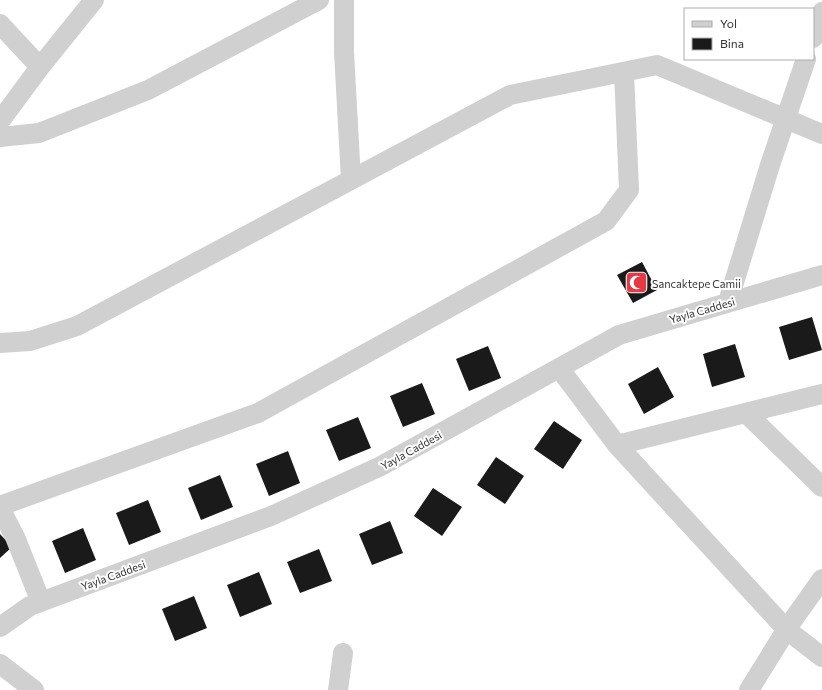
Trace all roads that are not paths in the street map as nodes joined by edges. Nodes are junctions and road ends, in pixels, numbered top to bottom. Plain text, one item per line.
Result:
1 (94, 0) edge
2 (319, 0) edge
3 (344, 0) edge
4 (822, 12) edge
5 (0, 24) edge
6 (814, 35) edge
7 (806, 60) edge
8 (40, 67) junction
9 (624, 72) junction
10 (786, 119) junction
11 (0, 120) edge
12 (822, 134) edge
13 (0, 137) edge
14 (351, 180) junction
15 (822, 275) edge
16 (728, 302) junction
17 (0, 343) edge
18 (558, 368) junction
19 (822, 394) edge
20 (746, 413) junction
21 (617, 445) junction
22 (822, 487) edge
23 (0, 507) edge
24 (822, 579) edge
25 (40, 602) junction
26 (0, 628) edge
27 (787, 630) junction
28 (343, 653) dead end
29 (822, 657) edge
30 (0, 664) edge
31 (34, 690) edge
32 (338, 690) edge
33 (749, 690) edge

1 - 8 street
2 - 13 street
3 - 14 street
4 - 6 street
5 - 8 street
7 - 10 street
8 - 11 street
9 - 10 street
9 - 14 street
9 - 23 street
10 - 12 street
10 - 16 street
14 - 17 street
15 - 16 street, Yayla Caddesi
16 - 18 street, Yayla Caddesi
18 - 21 street
18 - 25 street, Yayla Caddesi
19 - 20 street
20 - 21 street
20 - 22 street
21 - 27 street
23 - 25 street
24 - 27 street
25 - 26 street, Yayla Caddesi
27 - 29 street
27 - 33 street
28 - 32 street
30 - 31 street

